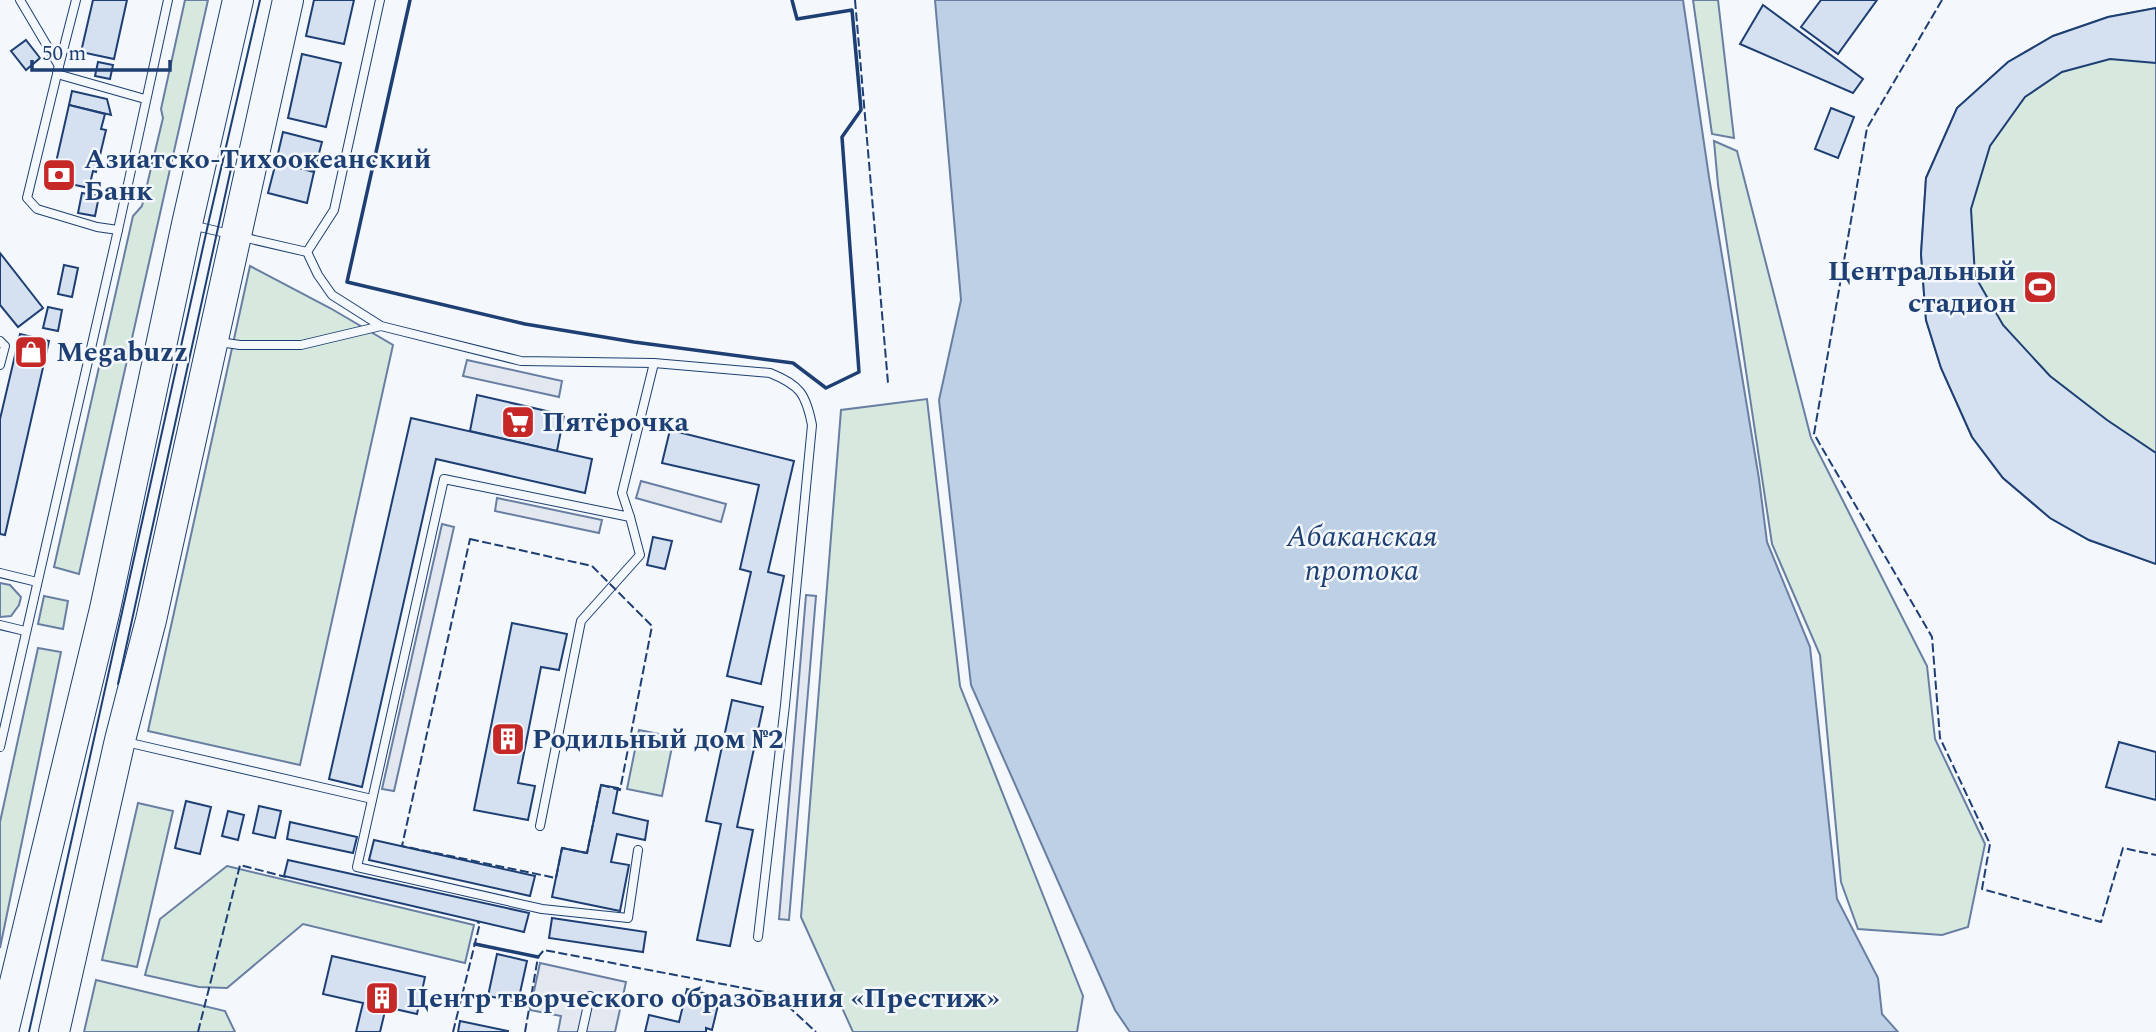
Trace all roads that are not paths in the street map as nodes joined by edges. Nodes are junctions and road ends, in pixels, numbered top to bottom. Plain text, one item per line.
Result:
1 (20, 0) edge
2 (76, 0) edge
3 (167, 0) edge
4 (238, 0) edge
5 (288, 0) edge
6 (380, 0) edge
7 (58, 70) junction
8 (145, 99) junction
9 (187, 224) junction
10 (118, 230) junction
11 (236, 235) junction
12 (307, 252) junction
13 (382, 326) junction
14 (0, 341) edge
15 (212, 341) junction
16 (654, 363) junction
17 (0, 365) edge
18 (630, 517) junction
19 (0, 573) edge
20 (37, 582) junction
21 (0, 625) edge
22 (25, 631) junction
23 (120, 740) junction
24 (0, 747) edge
25 (372, 799) junction
26 (540, 826) dead end
27 (638, 850) dead end
28 (758, 937) dead end
29 (590, 996) dead end
30 (3, 1032) edge
31 (54, 1032) edge
32 (582, 1032) edge

1 - 7 lane
2 - 7 lane
3 - 8 lane
4 - 9 highway
5 - 11 highway
6 - 12 lane
7 - 8 lane
7 - 10 lane
8 - 10 lane
9 - 11 lane
9 - 30 highway
10 - 20 lane
11 - 12 lane
11 - 15 highway
12 - 13 lane
13 - 15 lane
13 - 16 lane
14 - 17 lane
15 - 23 highway
16 - 18 lane
16 - 28 lane
18 - 25 lane
18 - 26 lane
19 - 20 lane
20 - 22 lane
21 - 22 lane
22 - 24 lane
23 - 25 lane
23 - 31 highway
25 - 27 lane
29 - 32 lane

